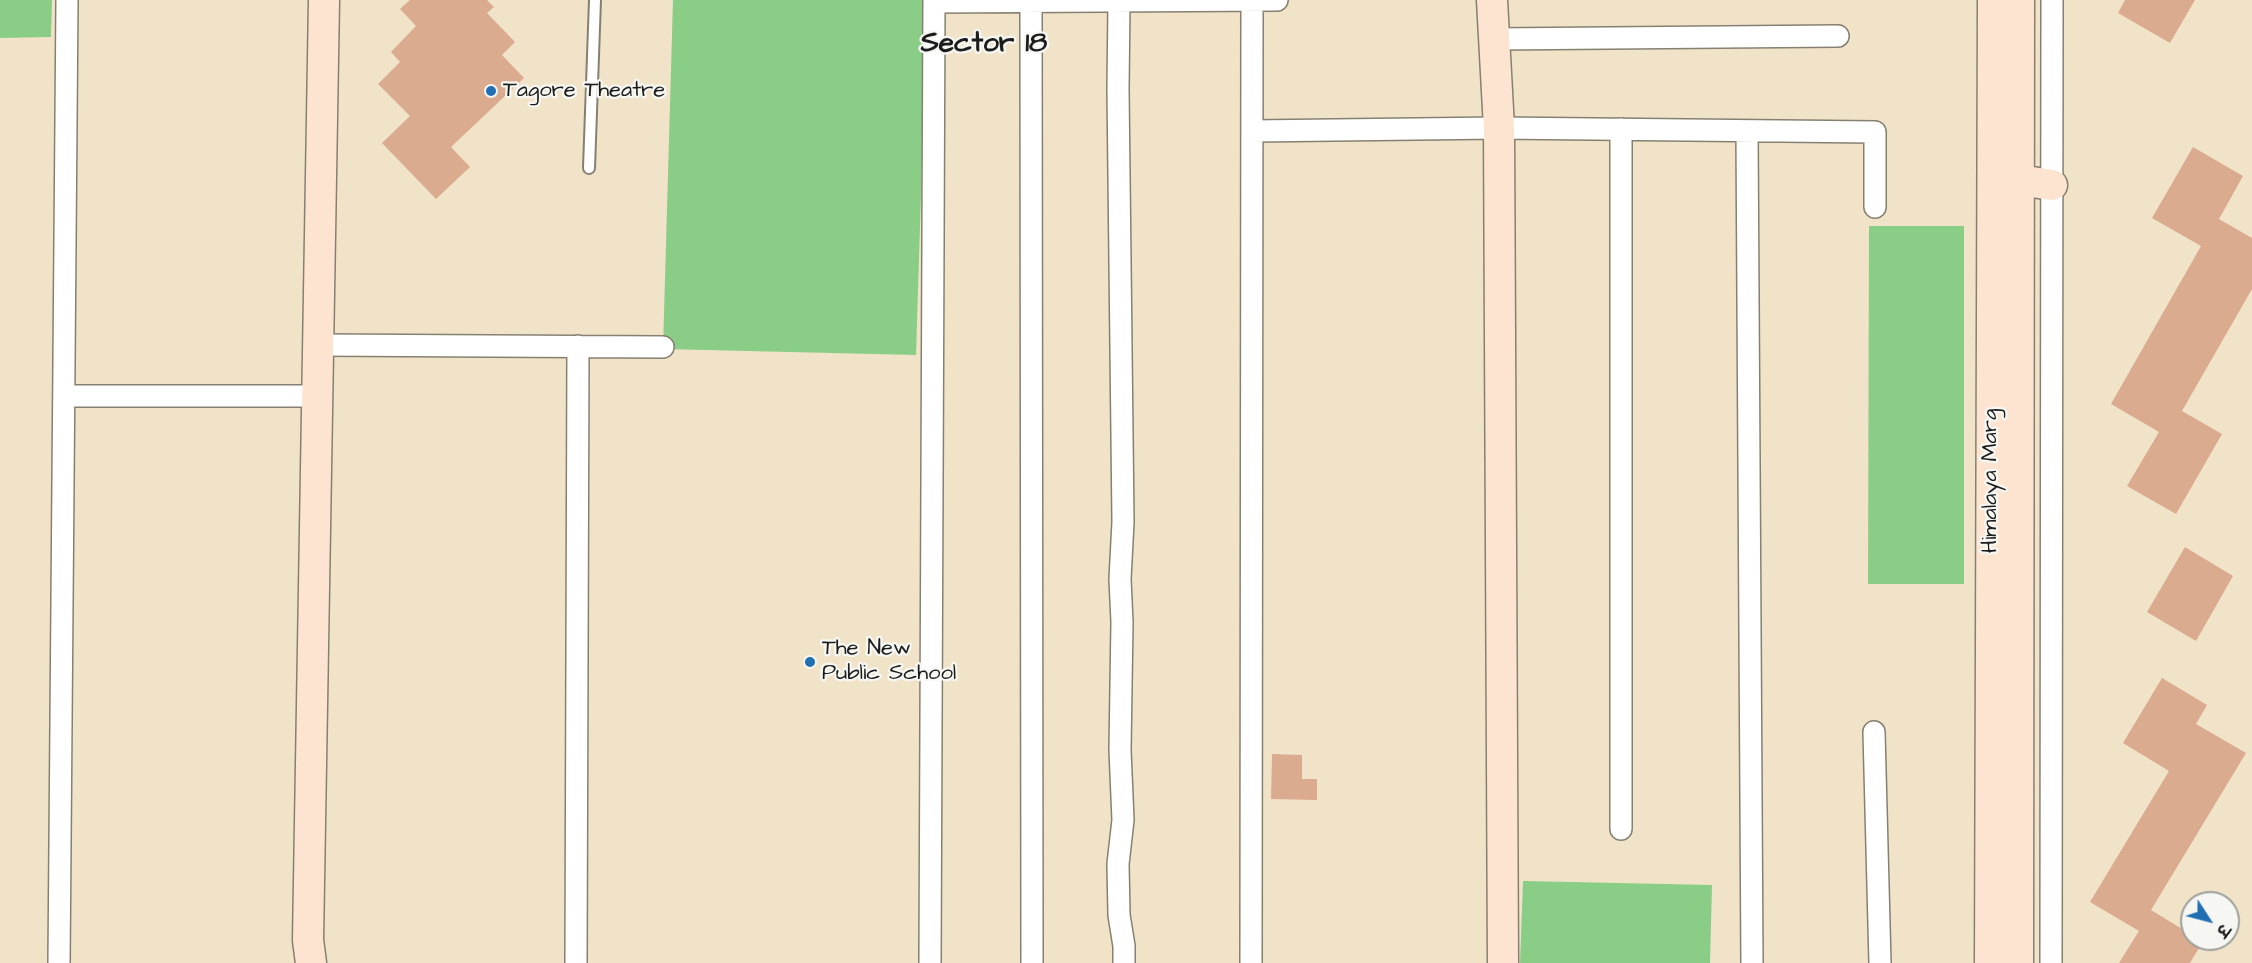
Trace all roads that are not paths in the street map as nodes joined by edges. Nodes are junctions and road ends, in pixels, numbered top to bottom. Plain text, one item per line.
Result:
1 (67, 0) edge
2 (324, 0) edge
3 (595, 0) edge
4 (1252, 0) edge
5 (1277, 0) edge
6 (1492, 0) edge
7 (1993, 0) edge
8 (2019, 0) edge
9 (2052, 0) edge
10 (934, 1) edge
11 (1119, 2) junction
12 (1030, 3) junction
13 (1838, 36) dead end
14 (1494, 39) junction
15 (1499, 128) junction
16 (1621, 129) junction
17 (1252, 131) junction
18 (1746, 131) junction
19 (589, 168) dead end
20 (2019, 180) junction
21 (2052, 186) junction
22 (1875, 207) dead end
23 (319, 345) junction
24 (578, 346) junction
25 (663, 346) dead end
26 (64, 396) junction
27 (318, 396) junction
28 (1874, 732) dead end
29 (1621, 829) dead end
30 (59, 963) edge
31 (311, 963) edge
32 (576, 963) edge
33 (930, 963) edge
34 (1032, 963) edge
35 (1124, 963) edge
36 (1251, 963) edge
37 (1503, 963) edge
38 (1752, 963) edge
39 (1880, 963) edge
40 (1990, 963) edge
41 (2018, 963) edge
42 (2051, 963) edge

1 - 26 street
2 - 23 main road
3 - 19 lane
4 - 5 street
4 - 11 street
4 - 17 street
6 - 14 main road
7 - 40 main road, Himalaya Marg
8 - 20 main road, Himalaya Marg
9 - 21 street
10 - 12 street
10 - 33 street
11 - 12 street
11 - 35 street
12 - 34 street
13 - 14 street
14 - 15 main road
15 - 16 street
15 - 17 street
15 - 37 main road
16 - 18 street
16 - 29 street
17 - 36 street
18 - 22 street
18 - 38 street
20 - 21 main road
20 - 41 main road, Himalaya Marg
21 - 42 street
23 - 24 street
23 - 27 main road
24 - 25 street
24 - 32 street
26 - 27 street
26 - 30 street
27 - 31 main road
28 - 39 street

